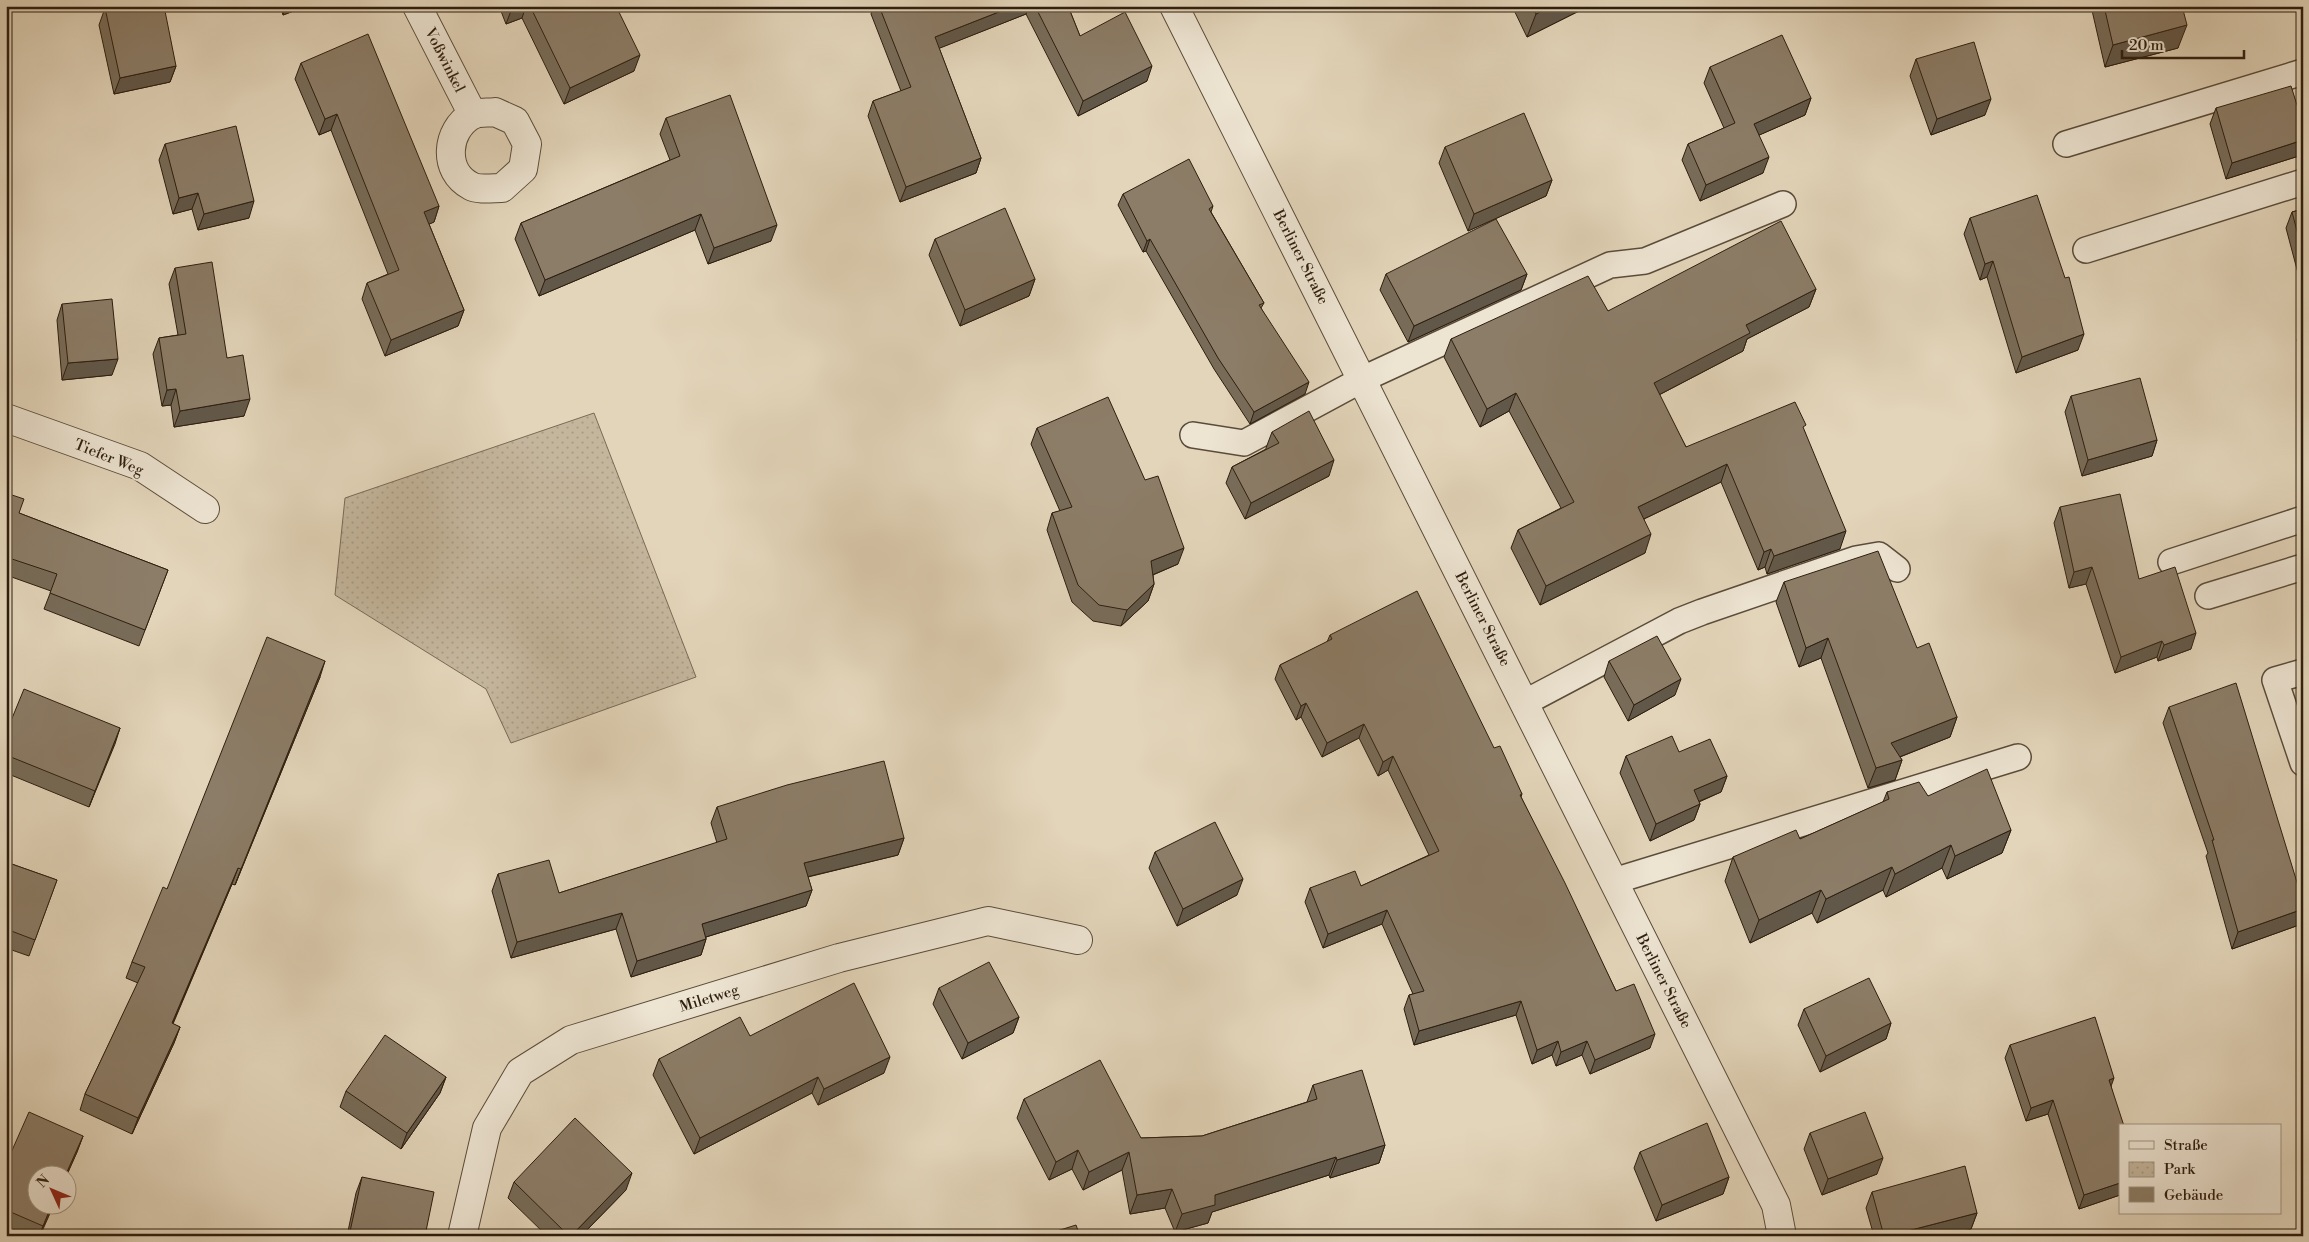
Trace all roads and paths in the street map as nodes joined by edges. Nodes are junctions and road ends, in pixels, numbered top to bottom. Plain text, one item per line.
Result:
1 (417, 6) edge
2 (1174, 6) edge
3 (2303, 72) edge
4 (472, 115) dead end
5 (2066, 144) dead end
6 (2303, 182) edge
7 (1783, 204) dead end
8 (2086, 250) dead end
9 (1362, 379) junction
10 (6, 418) edge
11 (1193, 435) dead end
12 (204, 509) dead end
13 (2303, 520) edge
14 (2171, 562) dead end
15 (2303, 567) edge
16 (1897, 569) dead end
17 (2208, 596) dead end
18 (2303, 672) edge
19 (1524, 702) junction
20 (2018, 757) dead end
21 (2303, 763) edge
22 (1614, 881) junction
23 (1078, 940) dead end
24 (462, 1236) edge
25 (1782, 1236) edge

1 - 4 street, Voßwinkel
2 - 9 street, Berliner Straße
3 - 5 lane
6 - 8 lane
7 - 9 lane
9 - 11 lane
9 - 19 street, Berliner Straße
10 - 12 street, Tiefer Weg
13 - 14 lane
15 - 17 lane
16 - 19 lane
18 - 21 lane
19 - 22 street, Berliner Straße
20 - 22 lane
22 - 25 street, Berliner Straße
23 - 24 street, Miletweg

